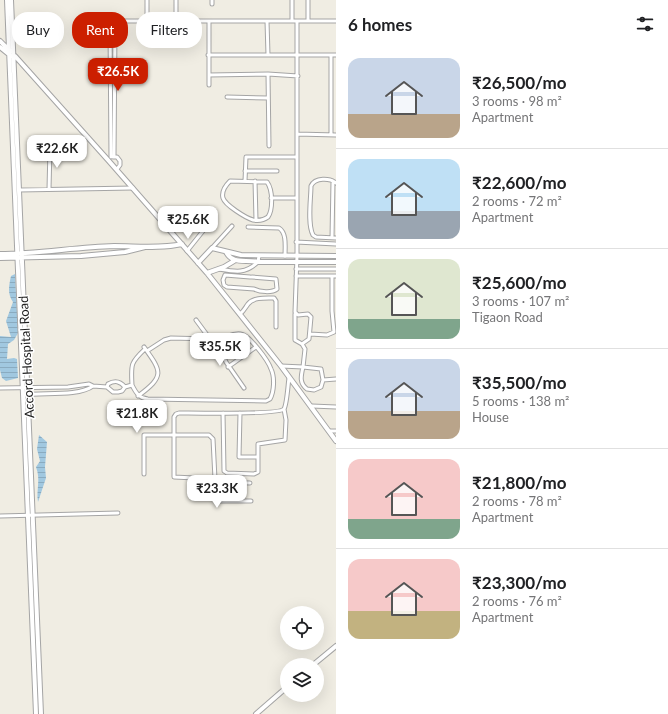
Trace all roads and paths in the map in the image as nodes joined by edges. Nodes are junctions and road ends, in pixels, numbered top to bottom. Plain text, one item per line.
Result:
1 (7, 0) edge
2 (11, 0) edge
3 (147, 0) edge
4 (176, 0) edge
5 (292, 0) edge
6 (308, 0) edge
7 (147, 12) edge
8 (176, 12) edge
9 (136, 21) edge
10 (308, 21) junction
11 (336, 21) edge
12 (202, 22) edge
13 (209, 22) junction
14 (267, 22) junction
15 (292, 22) junction
16 (297, 22) junction
17 (0, 41) edge
18 (0, 47) edge
19 (208, 55) junction
20 (268, 55) junction
21 (297, 55) junction
22 (331, 55) junction
23 (336, 55) edge
24 (13, 56) junction
25 (268, 74) junction
26 (208, 75) junction
27 (298, 76) junction
28 (209, 85) dead end
29 (227, 97) dead end
30 (268, 98) junction
31 (331, 105) junction
32 (336, 105) edge
33 (297, 134) junction
34 (331, 135) junction
35 (336, 135) edge
36 (269, 146) dead end
37 (50, 148) dead end
38 (296, 157) junction
39 (111, 158) junction
40 (117, 169) junction
41 (245, 171) junction
42 (277, 171) dead end
43 (245, 181) junction
44 (255, 181) junction
45 (335, 182) edge
46 (133, 188) junction
47 (49, 189) junction
48 (19, 190) junction
49 (271, 198) junction
50 (296, 198) junction
51 (334, 203) edge
52 (256, 220) junction
53 (211, 221) dead end
54 (232, 226) dead end
55 (248, 227) dead end
56 (334, 238) edge
57 (296, 242) junction
58 (182, 244) junction
59 (336, 244) edge
60 (148, 246) junction
61 (212, 248) junction
62 (187, 251) junction
63 (225, 252) junction
64 (0, 254) edge
65 (19, 256) junction
66 (259, 256) junction
67 (285, 256) junction
68 (297, 256) junction
69 (336, 256) edge
70 (0, 258) edge
71 (234, 261) junction
72 (258, 262) junction
73 (296, 262) junction
74 (336, 262) edge
75 (198, 263) junction
76 (219, 269) junction
77 (251, 269) junction
78 (296, 269) junction
79 (336, 269) edge
80 (206, 273) junction
81 (251, 276) junction
82 (296, 276) junction
83 (334, 276) edge
84 (240, 314) junction
85 (295, 314) junction
86 (196, 320) dead end
87 (276, 327) dead end
88 (310, 334) junction
89 (210, 338) junction
90 (225, 338) junction
91 (302, 344) junction
92 (256, 347) junction
93 (146, 349) junction
94 (281, 366) junction
95 (228, 367) junction
96 (304, 367) junction
97 (289, 378) junction
98 (336, 379) edge
99 (323, 380) junction
100 (132, 385) junction
101 (93, 386) junction
102 (107, 387) junction
103 (125, 387) junction
104 (0, 388) edge
105 (25, 388) junction
106 (244, 388) dead end
107 (26, 394) junction
108 (138, 396) junction
109 (312, 406) junction
110 (336, 407) edge
111 (284, 409) junction
112 (223, 413) junction
113 (240, 413) junction
114 (329, 431) junction
115 (336, 432) edge
116 (174, 436) junction
117 (336, 441) edge
118 (258, 457) junction
119 (144, 474) dead end
120 (215, 480) junction
121 (250, 483) dead end
122 (251, 501) dead end
123 (118, 514) dead end
124 (0, 516) edge
125 (30, 516) junction
126 (336, 646) edge
127 (321, 658) edge
128 (280, 693) edge
129 (36, 714) edge
130 (41, 714) edge
131 (256, 714) edge

1 - 24 street
2 - 24 street, Accord Hospital Road
3 - 7 street
4 - 8 street
5 - 15 street
6 - 10 street
9 - 39 street
10 - 11 street
10 - 16 street
12 - 13 street
13 - 14 street
13 - 19 street
14 - 15 street
14 - 20 street
15 - 16 street
16 - 21 street
17 - 24 street
18 - 24 street
19 - 20 street
19 - 26 street
20 - 21 street
21 - 22 street
21 - 27 street
22 - 23 street
22 - 31 street
24 - 39 street
24 - 48 street, Accord Hospital Road
24 - 65 street
25 - 26 street
25 - 27 street
25 - 30 street
26 - 28 street
27 - 33 street
29 - 30 street
30 - 36 street
31 - 32 street
31 - 34 street
33 - 34 street
33 - 38 street
34 - 35 street
37 - 47 street
38 - 41 street
38 - 50 street
39 - 40 street
39 - 40 street
40 - 46 street
41 - 42 street
41 - 43 street
43 - 44 street
43 - 52 street
44 - 49 street
44 - 52 street
45 - 51 street
45 - 56 street
46 - 47 street
46 - 58 street
47 - 48 street
48 - 65 street, Accord Hospital Road
49 - 50 street
49 - 52 street
50 - 57 street
51 - 56 street
53 - 62 street
54 - 61 street
55 - 67 street
57 - 59 street
57 - 68 street
58 - 60 street
58 - 62 street
60 - 65 street
60 - 65 street
61 - 63 street
61 - 75 street
62 - 75 street
63 - 66 street
63 - 71 street
64 - 65 street
65 - 70 street
65 - 105 street, Accord Hospital Road
66 - 67 street
66 - 72 street
67 - 68 street
68 - 69 street
68 - 73 street
71 - 72 street
71 - 76 street
72 - 73 street
72 - 77 street
73 - 74 street
73 - 78 street
75 - 80 street
76 - 77 street
76 - 80 street
77 - 81 street
78 - 79 street
78 - 82 street
80 - 84 street
81 - 81 street
82 - 83 street
82 - 85 street
83 - 88 street
84 - 87 street
84 - 94 street
85 - 88 street
85 - 91 street
86 - 89 street
88 - 91 street
89 - 90 street
89 - 93 street
90 - 92 street
90 - 95 street
91 - 96 street
92 - 95 street
92 - 108 street
93 - 100 street
93 - 108 street
94 - 96 street
94 - 97 street
95 - 106 street
96 - 99 street
96 - 99 street
97 - 109 street
97 - 111 street
98 - 99 street
100 - 103 street
100 - 108 street
101 - 102 street
101 - 105 street
101 - 107 street
102 - 103 street
102 - 103 street
104 - 105 street
105 - 107 street, Accord Hospital Road
107 - 125 street, Accord Hospital Road
109 - 110 street
109 - 114 street
111 - 113 street
111 - 118 street
112 - 113 street
112 - 116 street
112 - 118 street
113 - 118 street
114 - 115 street
114 - 117 street
116 - 119 street
116 - 120 street
116 - 120 street
120 - 121 street
120 - 122 street
123 - 125 street
124 - 125 street
125 - 129 street
125 - 130 street, Accord Hospital Road
126 - 127 street
128 - 131 street

